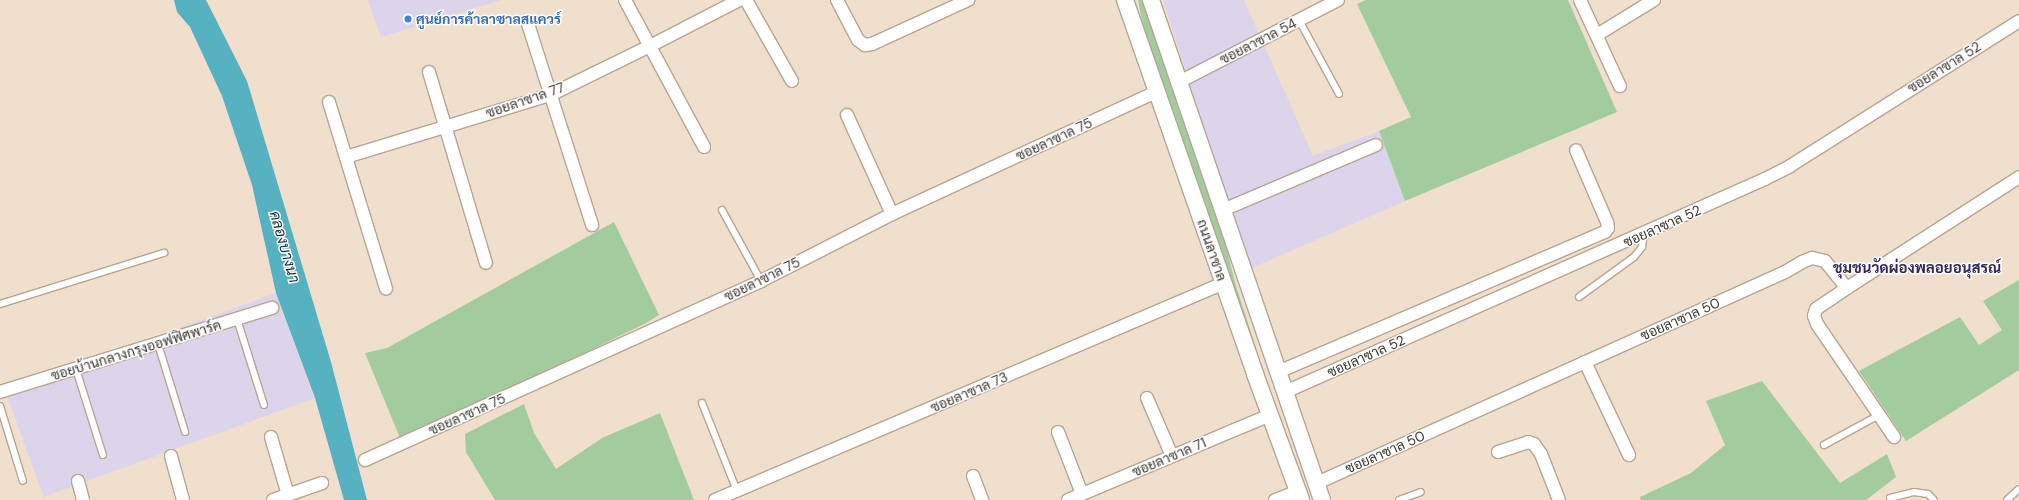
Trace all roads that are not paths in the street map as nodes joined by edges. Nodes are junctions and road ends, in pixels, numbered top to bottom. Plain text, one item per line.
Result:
1 (626, 0) edge
2 (739, 0) edge
3 (746, 0) edge
4 (837, 0) edge
5 (968, 0) edge
6 (1150, 0) edge
7 (1338, 0) edge
8 (1580, 0) edge
9 (1654, 0) edge
10 (1126, 2) edge
11 (1300, 20) junction
12 (2019, 21) edge
13 (528, 24) dead end
14 (1597, 35) junction
15 (650, 46) junction
16 (429, 72) dead end
17 (792, 81) dead end
18 (1179, 82) junction
19 (1620, 86) dead end
20 (1156, 92) junction
21 (1339, 94) dead end
22 (550, 95) junction
23 (329, 102) dead end
24 (847, 115) dead end
25 (446, 126) junction
26 (1376, 145) dead end
27 (704, 147) dead end
28 (1576, 150) dead end
29 (346, 157) junction
30 (2019, 177) edge
31 (722, 210) dead end
32 (1223, 210) junction
33 (892, 214) junction
34 (592, 225) dead end
35 (1644, 234) junction
36 (164, 252) dead end
37 (1240, 262) junction
38 (486, 263) dead end
39 (761, 280) junction
40 (1224, 283) junction
41 (1847, 288) junction
42 (386, 290) dead end
43 (1579, 297) dead end
44 (0, 304) edge
45 (272, 308) dead end
46 (237, 319) junction
47 (158, 344) junction
48 (1249, 355) junction
49 (1585, 362) junction
50 (76, 368) junction
51 (1255, 374) junction
52 (1282, 382) junction
53 (0, 392) edge
54 (1147, 398) dead end
55 (702, 402) dead end
56 (264, 405) dead end
57 (0, 406) edge
58 (1270, 415) junction
59 (1879, 415) junction
60 (185, 432) dead end
61 (1058, 432) dead end
62 (272, 437) dead end
63 (1894, 437) dead end
64 (1824, 445) dead end
65 (1498, 452) dead end
66 (103, 455) dead end
67 (1629, 455) dead end
68 (171, 456) dead end
69 (1172, 456) junction
70 (365, 460) dead end
71 (1290, 469) junction
72 (973, 476) dead end
73 (78, 481) dead end
74 (23, 482) dead end
75 (322, 483) dead end
76 (1316, 483) junction
77 (2019, 490) edge
78 (737, 491) junction
79 (1421, 492) dead end
80 (1082, 494) junction
81 (288, 495) junction
82 (1302, 497) edge
83 (1890, 498) dead end
84 (84, 500) edge
85 (183, 500) edge
86 (273, 500) edge
87 (715, 500) edge
88 (982, 500) edge
89 (1068, 500) edge
90 (1275, 500) edge
91 (1322, 500) edge
92 (1399, 500) edge
93 (1559, 500) edge
94 (1934, 500) edge
95 (2008, 500) edge

1 - 15 street
2 - 15 street, ซอยลาซาล 77
3 - 17 street
4 - 5 street
6 - 18 street, ถนนลาซาล
7 - 11 street, ซอยลาซาล 54
8 - 14 street
9 - 14 street
10 - 20 street, ถนนลาซาล
11 - 18 street, ซอยลาซาล 54
11 - 21 lane
12 - 35 street, ซอยลาซาล 52
13 - 22 street
14 - 19 street
15 - 22 street, ซอยลาซาล 77
15 - 27 street
16 - 25 street
18 - 32 street, ถนนลาซาล
20 - 33 street, ซอยลาซาล 75
20 - 40 street, ถนนลาซาล
22 - 25 street, ซอยลาซาล 77
22 - 34 street
23 - 29 street
24 - 33 street
25 - 29 street, ซอยลาซาล 77
25 - 38 street
26 - 32 street
28 - 52 street
29 - 42 street
30 - 41 street
31 - 39 lane
32 - 37 street, ถนนลาซาล
33 - 39 street, ซอยลาซาล 75
35 - 43 lane
35 - 52 street, ซอยลาซาล 52
36 - 44 lane
37 - 48 street
37 - 52 street, ถนนลาซาล
39 - 70 street, ซอยลาซาล 75
40 - 48 street, ถนนลาซาล
40 - 78 street, ซอยลาซาล 73
41 - 49 street, ซอยลาซาล 50
41 - 59 street
45 - 46 street, ซอยบ้านกลางกรุงออฟฟิศพาร์ค
46 - 47 street, ซอยบ้านกลางกรุงออฟฟิศพาร์ค
46 - 56 lane
47 - 50 street, ซอยบ้านกลางกรุงออฟฟิศพาร์ค
47 - 60 lane
48 - 51 street, ถนนลาซาล
49 - 67 street
49 - 76 street, ซอยลาซาล 50
50 - 53 street, ซอยบ้านกลางกรุงออฟฟิศพาร์ค
50 - 66 lane
51 - 52 street
51 - 58 street, ถนนลาซาล
52 - 71 street
52 - 76 street, ถนนลาซาล
54 - 69 street
55 - 78 lane
57 - 74 lane
58 - 69 street, ซอยลาซาล 71
58 - 71 street, ถนนลาซาล
59 - 63 street
59 - 64 lane
61 - 80 street
62 - 81 street
65 - 93 street
68 - 85 street
69 - 80 street, ซอยลาซาล 71
71 - 82 street, ถนนลาซาล
72 - 88 street
73 - 84 street
75 - 81 street
76 - 82 street
76 - 91 street, ถนนลาซาล
77 - 95 lane
78 - 87 street, ซอยลาซาล 73
79 - 92 lane
80 - 89 street, ซอยลาซาล 71
81 - 86 street
82 - 90 street
83 - 94 lane

